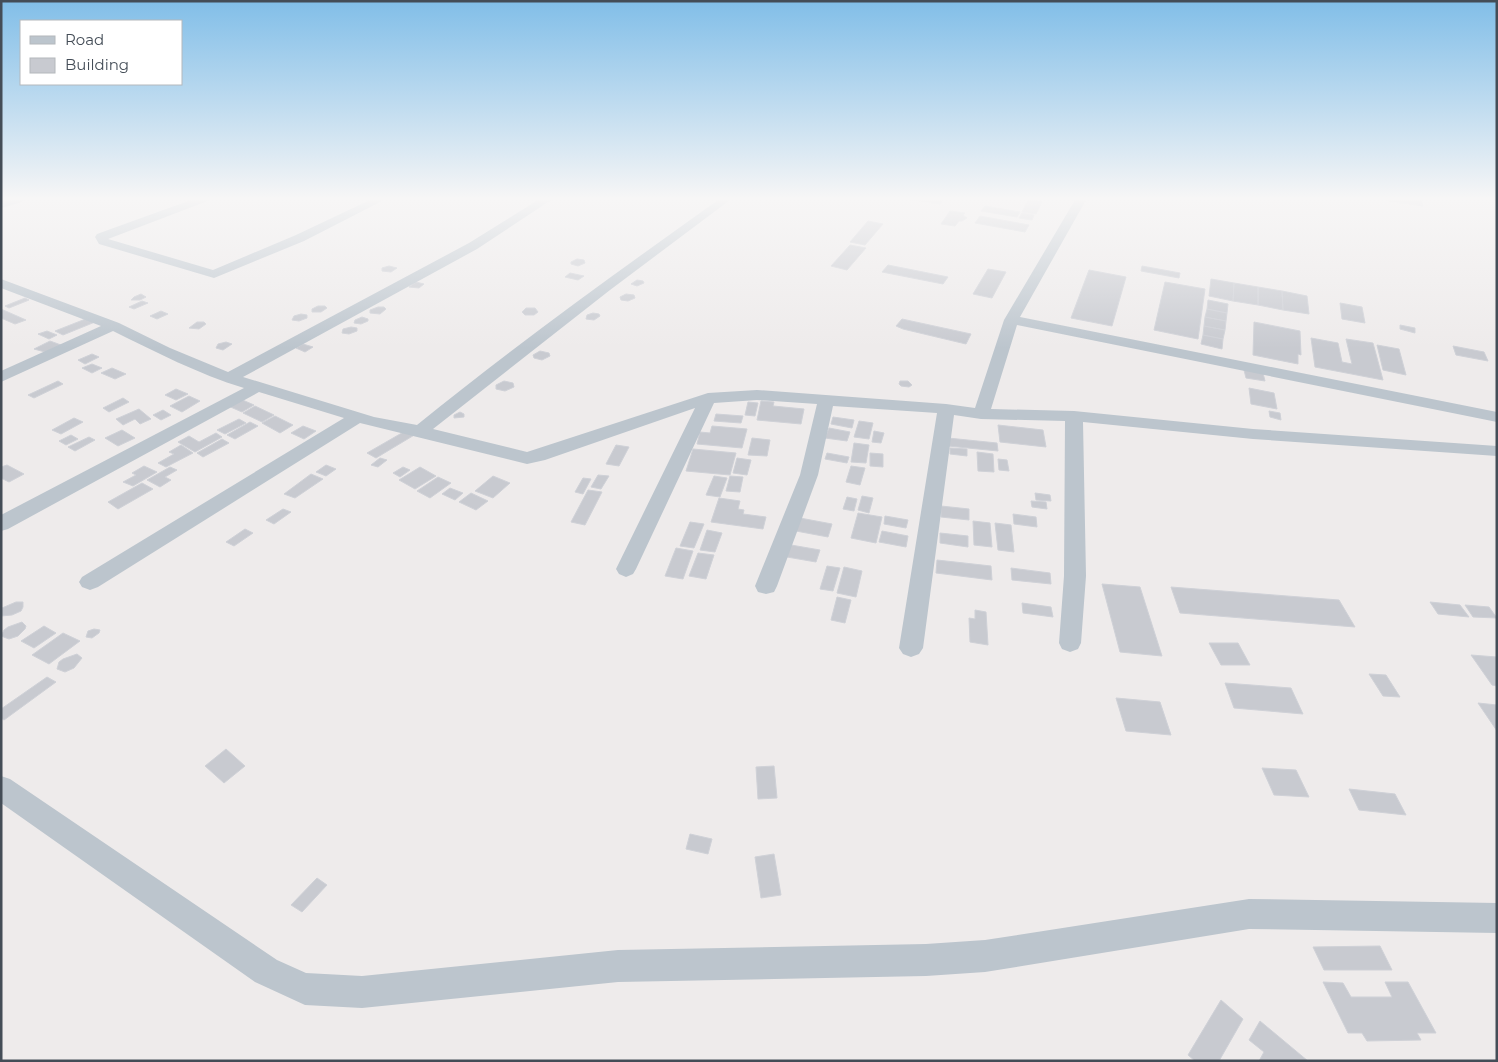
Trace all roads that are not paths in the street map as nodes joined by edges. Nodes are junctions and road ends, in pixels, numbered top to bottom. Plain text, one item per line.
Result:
1 (134, 250) edge
2 (272, 250) edge
3 (466, 250) edge
4 (657, 250) edge
5 (1052, 250) edge
6 (1, 283) edge
7 (24, 291) junction
8 (1, 300) edge
9 (1011, 320) junction
10 (114, 326) junction
11 (1, 377) edge
12 (229, 378) junction
13 (259, 386) junction
14 (708, 398) junction
15 (826, 401) junction
16 (946, 409) junction
17 (981, 414) junction
18 (358, 416) junction
19 (1074, 416) junction
20 (1497, 417) edge
21 (420, 431) junction
22 (1497, 451) edge
23 (1, 524) edge
24 (626, 569) dead end
25 (90, 582) dead end
26 (766, 586) dead end
27 (1070, 643) dead end
28 (911, 648) dead end
29 (1, 788) edge
30 (1497, 918) edge

1 - 2 street
3 - 12 street
4 - 21 street
5 - 9 street
6 - 7 street
7 - 8 street
7 - 10 street
9 - 17 street
9 - 20 street
10 - 11 street
10 - 12 street
12 - 13 street
13 - 18 street
13 - 23 street
14 - 15 street
14 - 21 street
14 - 24 street
15 - 16 street
15 - 26 street
16 - 17 street
16 - 28 street
17 - 19 street
18 - 21 street
18 - 25 street
19 - 22 street
19 - 27 street
29 - 30 street

